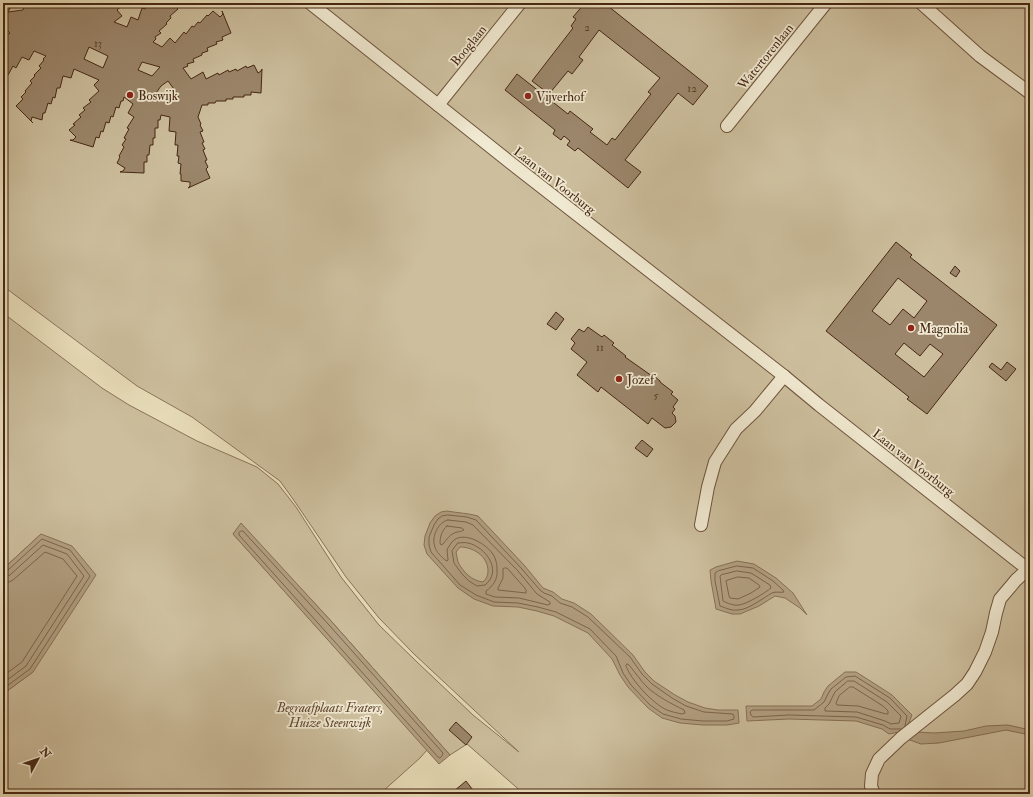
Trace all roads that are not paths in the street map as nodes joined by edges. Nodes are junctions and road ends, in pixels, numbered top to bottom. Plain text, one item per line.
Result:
1 (310, 3) edge
2 (520, 3) edge
3 (826, 3) edge
4 (921, 3) edge
5 (1030, 93) edge
6 (438, 105) junction
7 (727, 126) dead end
8 (784, 376) junction
9 (701, 525) dead end
10 (1029, 570) edge
11 (874, 794) edge

1 - 6 street, Laan van Voorburg
2 - 6 street, Booglaan
3 - 7 street, Watertorenlaan
4 - 5 street
6 - 8 street, Laan van Voorburg
8 - 9 street
8 - 10 street, Laan van Voorburg
10 - 11 street, Laan van Voorburg

